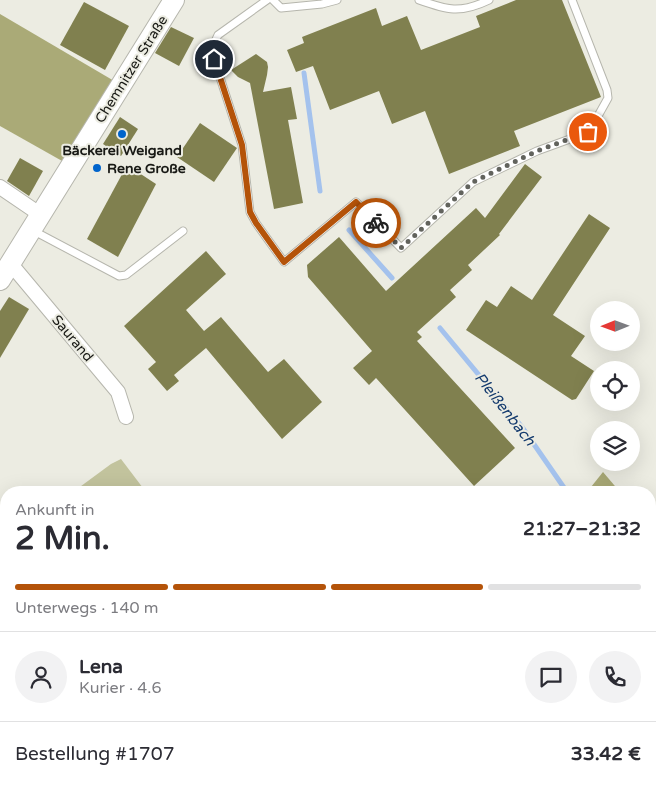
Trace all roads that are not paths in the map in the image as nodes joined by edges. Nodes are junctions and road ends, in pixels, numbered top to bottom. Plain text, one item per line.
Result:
1 (174, 0) edge
2 (268, 0) edge
3 (273, 0) edge
4 (337, 0) edge
5 (419, 0) edge
6 (489, 0) edge
7 (572, 0) edge
8 (0, 187) edge
9 (36, 222) junction
10 (183, 231) dead end
11 (5, 272) edge
12 (126, 417) dead end

1 - 9 main road, Chemnitzer Straße
2 - 7 lane
3 - 4 lane
5 - 6 lane
8 - 9 street
9 - 10 lane
9 - 11 main road, Chemnitzer Straße
11 - 12 street, Saurand

